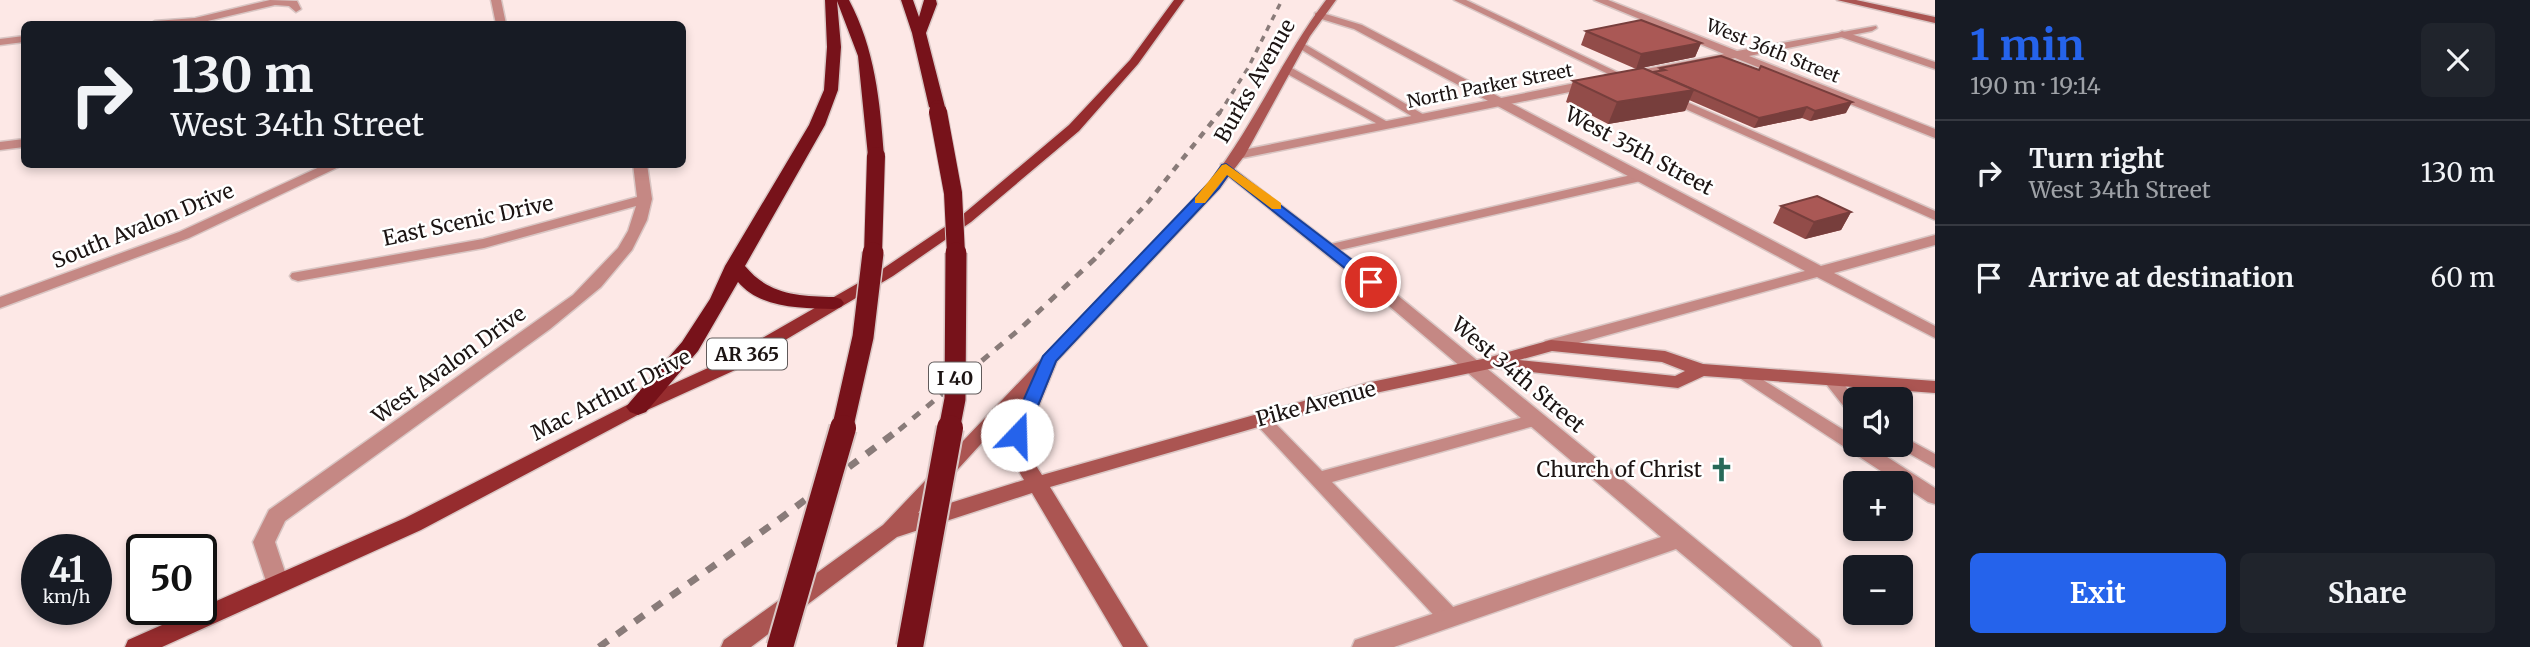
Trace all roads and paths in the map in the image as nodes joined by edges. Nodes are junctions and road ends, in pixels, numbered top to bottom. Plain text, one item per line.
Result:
1 (496, 0) edge
2 (831, 0) edge
3 (844, 0) edge
4 (907, 0) edge
5 (930, 0) edge
6 (1179, 0) edge
7 (1331, 0) edge
8 (1459, 0) edge
9 (1599, 0) edge
10 (1842, 0) edge
11 (296, 9) dead end
12 (1319, 15) junction
13 (1935, 20) edge
14 (195, 21) edge
15 (500, 21) edge
16 (1872, 28) dead end
17 (919, 33) junction
18 (1842, 34) junction
19 (21, 39) edge
20 (0, 42) edge
21 (1301, 45) junction
22 (1735, 55) junction
23 (1935, 66) edge
24 (1286, 69) junction
25 (1317, 72) junction
26 (1622, 77) junction
27 (1647, 88) edge
28 (1659, 94) edge
29 (1499, 103) junction
30 (1422, 118) junction
31 (1387, 125) junction
32 (1935, 134) edge
33 (21, 143) edge
34 (0, 146) edge
35 (1232, 161) junction
36 (329, 168) edge
37 (641, 168) edge
38 (1640, 177) junction
39 (645, 200) junction
40 (1935, 216) edge
41 (1935, 240) edge
42 (1331, 248) junction
43 (735, 267) junction
44 (1821, 272) junction
45 (298, 276) dead end
46 (0, 303) edge
47 (834, 303) junction
48 (1935, 333) edge
49 (1551, 345) junction
50 (1049, 359) junction
51 (1481, 365) junction
52 (1701, 370) junction
53 (1744, 373) junction
54 (1831, 380) junction
55 (1935, 387) edge
56 (1843, 394) edge
57 (638, 407) junction
58 (1261, 419) junction
59 (1535, 420) junction
60 (1913, 449) edge
61 (1935, 462) edge
62 (1318, 479) junction
63 (1037, 484) junction
64 (1935, 497) edge
65 (890, 531) junction
66 (1678, 540) junction
67 (277, 584) junction
68 (1450, 618) junction
69 (137, 647) edge
70 (733, 647) edge
71 (780, 647) edge
72 (910, 647) edge
73 (1136, 647) edge
74 (1364, 647) edge
75 (1810, 647) edge

1 - 15 street
2 - 43 highway
3 - 71 highway, bridge
4 - 17 highway, I 40
5 - 17 highway
6 - 47 main road, Mac Arthur Drive / AR 365
7 - 12 main road, Burks Avenue
8 - 26 lane
9 - 22 street, West 36th Street
10 - 13 main road
11 - 14 street
12 - 21 main road, Burks Avenue
12 - 29 street, West 35th Street
16 - 18 street, North Parker Street
17 - 72 highway, I 40, bridge
18 - 22 street, North Parker Street
18 - 23 lane
19 - 20 street
21 - 24 main road, Burks Avenue
21 - 25 lane
22 - 26 street, North Parker Street
22 - 32 street, West 36th Street
24 - 25 lane
24 - 35 main road, Burks Avenue
25 - 30 lane
25 - 31 lane
26 - 27 lane
26 - 29 street, North Parker Street
28 - 40 lane
29 - 30 street, North Parker Street
29 - 38 street, West 35th Street
30 - 31 street, North Parker Street
31 - 35 street, North Parker Street
33 - 34 street
35 - 42 street, West 34th Street
35 - 50 main road, Burks Avenue
36 - 46 street, South Avalon Drive
37 - 39 street, West Avalon Drive
38 - 42 lane
38 - 44 street, West 35th Street
39 - 45 street, East Scenic Drive
39 - 67 street, West Avalon Drive
41 - 44 street, Pike Avenue
42 - 51 street, West 34th Street
43 - 47 highway
43 - 57 highway
44 - 48 street, West 35th Street
44 - 49 street, Pike Avenue
47 - 57 main road, Mac Arthur Drive / AR 365
49 - 51 main road, Pike Avenue
49 - 52 main road
50 - 63 main road, Burks Avenue
50 - 65 main road
51 - 52 main road
51 - 58 main road, Pike Avenue
51 - 59 street, West 34th Street
52 - 53 main road
53 - 54 main road
53 - 64 lane
54 - 55 main road
54 - 56 lane
57 - 67 main road, Mac Arthur Drive / AR 365
58 - 62 lane
58 - 63 main road, Pike Avenue
59 - 62 lane
59 - 66 street, West 34th Street
60 - 61 lane
62 - 68 lane
63 - 65 main road, Pike Avenue
63 - 73 main road, Burks Avenue
65 - 70 main road, Pike Avenue
66 - 68 street
66 - 75 street, West 34th Street
67 - 69 main road, Mac Arthur Drive / AR 365
68 - 74 street

